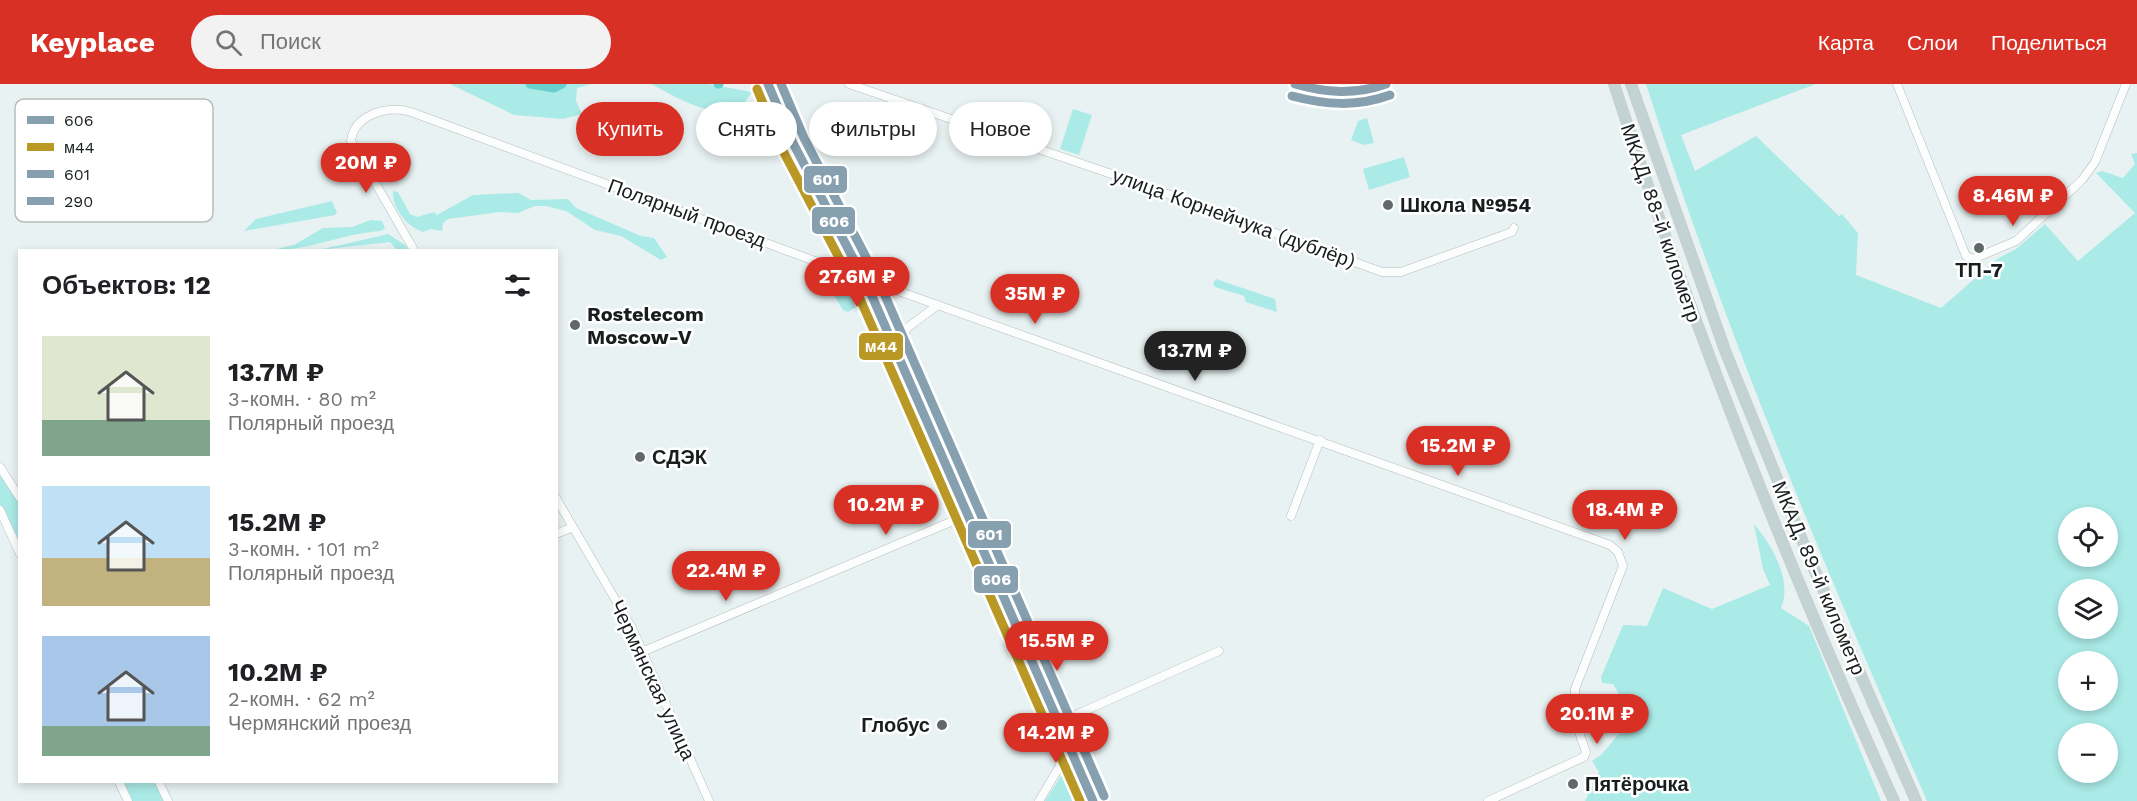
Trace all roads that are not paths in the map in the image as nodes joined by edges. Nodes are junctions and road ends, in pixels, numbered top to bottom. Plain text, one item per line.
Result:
1 (764, 84) edge
2 (771, 84) edge
3 (849, 84) edge
4 (1295, 84) edge
5 (1386, 84) edge
6 (1614, 84) edge
7 (1631, 84) edge
8 (1897, 84) edge
9 (2126, 84) edge
10 (1514, 228) dead end
11 (413, 249) edge
12 (857, 275) junction
13 (869, 279) junction
14 (938, 305) junction
15 (895, 348) junction
16 (1726, 353) joint
17 (1710, 361) joint
18 (1320, 440) junction
19 (0, 467) edge
20 (958, 481) junction
21 (949, 487) junction
22 (18, 495) edge
23 (558, 501) edge
24 (0, 510) edge
25 (972, 513) junction
26 (1291, 516) dead end
27 (962, 517) junction
28 (573, 527) junction
29 (558, 533) edge
30 (18, 550) edge
31 (644, 651) junction
32 (1220, 651) dead end
33 (1063, 720) junction
34 (1053, 725) junction
35 (1064, 750) junction
36 (1054, 776) junction
37 (119, 783) edge
38 (159, 783) edge
39 (1080, 787) junction
40 (128, 801) edge
41 (168, 801) edge
42 (710, 801) edge
43 (1040, 801) edge
44 (1086, 801) edge
45 (1100, 801) edge
46 (1488, 801) edge
47 (1894, 801) edge
48 (1916, 801) edge

1 - 12 main road
2 - 13 main road
3 - 10 street, улица Корнейчука (дублёр)
4 - 5 street
6 - 17 highway, МКАД, 88-й километр
7 - 16 highway, МКАД, 88-й километр
8 - 9 street
11 - 12 street, Полярный проезд
12 - 13 street, Полярный проезд
12 - 15 main road
13 - 14 street, Полярный проезд
13 - 15 main road
14 - 15 street
14 - 18 street, Полярный проезд
15 - 20 main road
15 - 21 main road
16 - 48 highway, МКАД, 89-й километр
17 - 47 highway, МКАД, 89-й километр
18 - 26 street
18 - 46 street, Полярный проезд
19 - 22 street
20 - 21 main road
20 - 25 main road
21 - 27 main road
23 - 28 street, Чермянская улица
24 - 30 street
25 - 27 street
25 - 33 main road
27 - 31 street
27 - 34 main road
28 - 29 street
28 - 31 street, Чермянская улица
31 - 42 street, Чермянская улица
32 - 33 street
33 - 34 street
33 - 45 main road
34 - 35 main road
35 - 36 street
35 - 39 main road
36 - 39 street
36 - 43 street
37 - 40 street
38 - 41 street
39 - 44 main road

